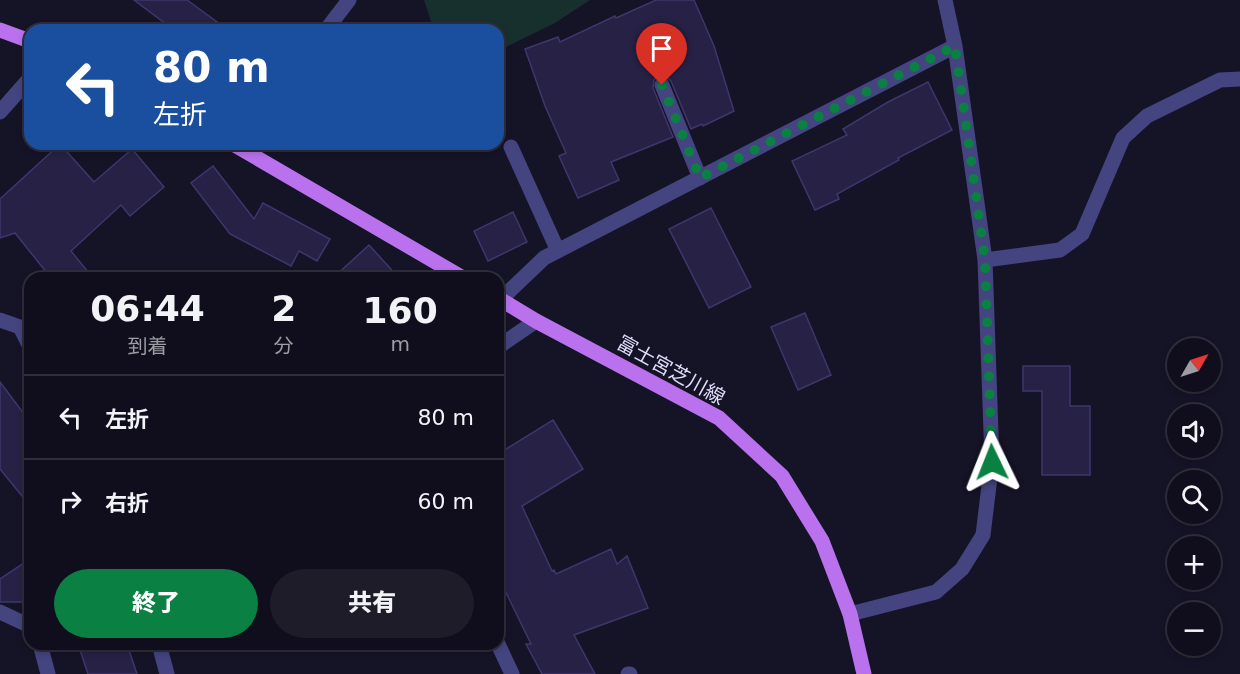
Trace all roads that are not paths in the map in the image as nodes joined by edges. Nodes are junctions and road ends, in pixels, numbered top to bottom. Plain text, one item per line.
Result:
1 (349, 0) edge
2 (945, 0) edge
3 (331, 24) edge
4 (0, 30) edge
5 (24, 39) edge
6 (955, 46) junction
7 (1240, 79) edge
8 (24, 85) edge
9 (662, 85) dead end
10 (0, 112) edge
11 (511, 147) dead end
12 (249, 150) edge
13 (700, 178) junction
14 (558, 251) junction
15 (985, 260) junction
16 (454, 272) edge
17 (504, 294) edge
18 (504, 301) edge
19 (0, 320) edge
20 (536, 321) junction
21 (24, 335) edge
22 (504, 343) edge
23 (0, 612) edge
24 (850, 614) junction
25 (24, 623) edge
26 (42, 650) edge
27 (161, 650) edge
28 (501, 650) edge
29 (48, 674) edge
30 (167, 674) edge
31 (512, 674) edge
32 (864, 674) edge

1 - 3 street
2 - 6 street
4 - 5 main road
6 - 13 street
6 - 15 street
7 - 15 street
8 - 10 street
9 - 13 street
11 - 14 street
12 - 16 main road
13 - 14 street
14 - 17 street
15 - 24 street
18 - 20 main road, 富士宮芝川線
19 - 21 street
20 - 22 street
20 - 24 main road, 富士宮芝川線
23 - 25 street
24 - 32 main road, 富士宮芝川線
26 - 29 street
27 - 30 street
28 - 31 street

